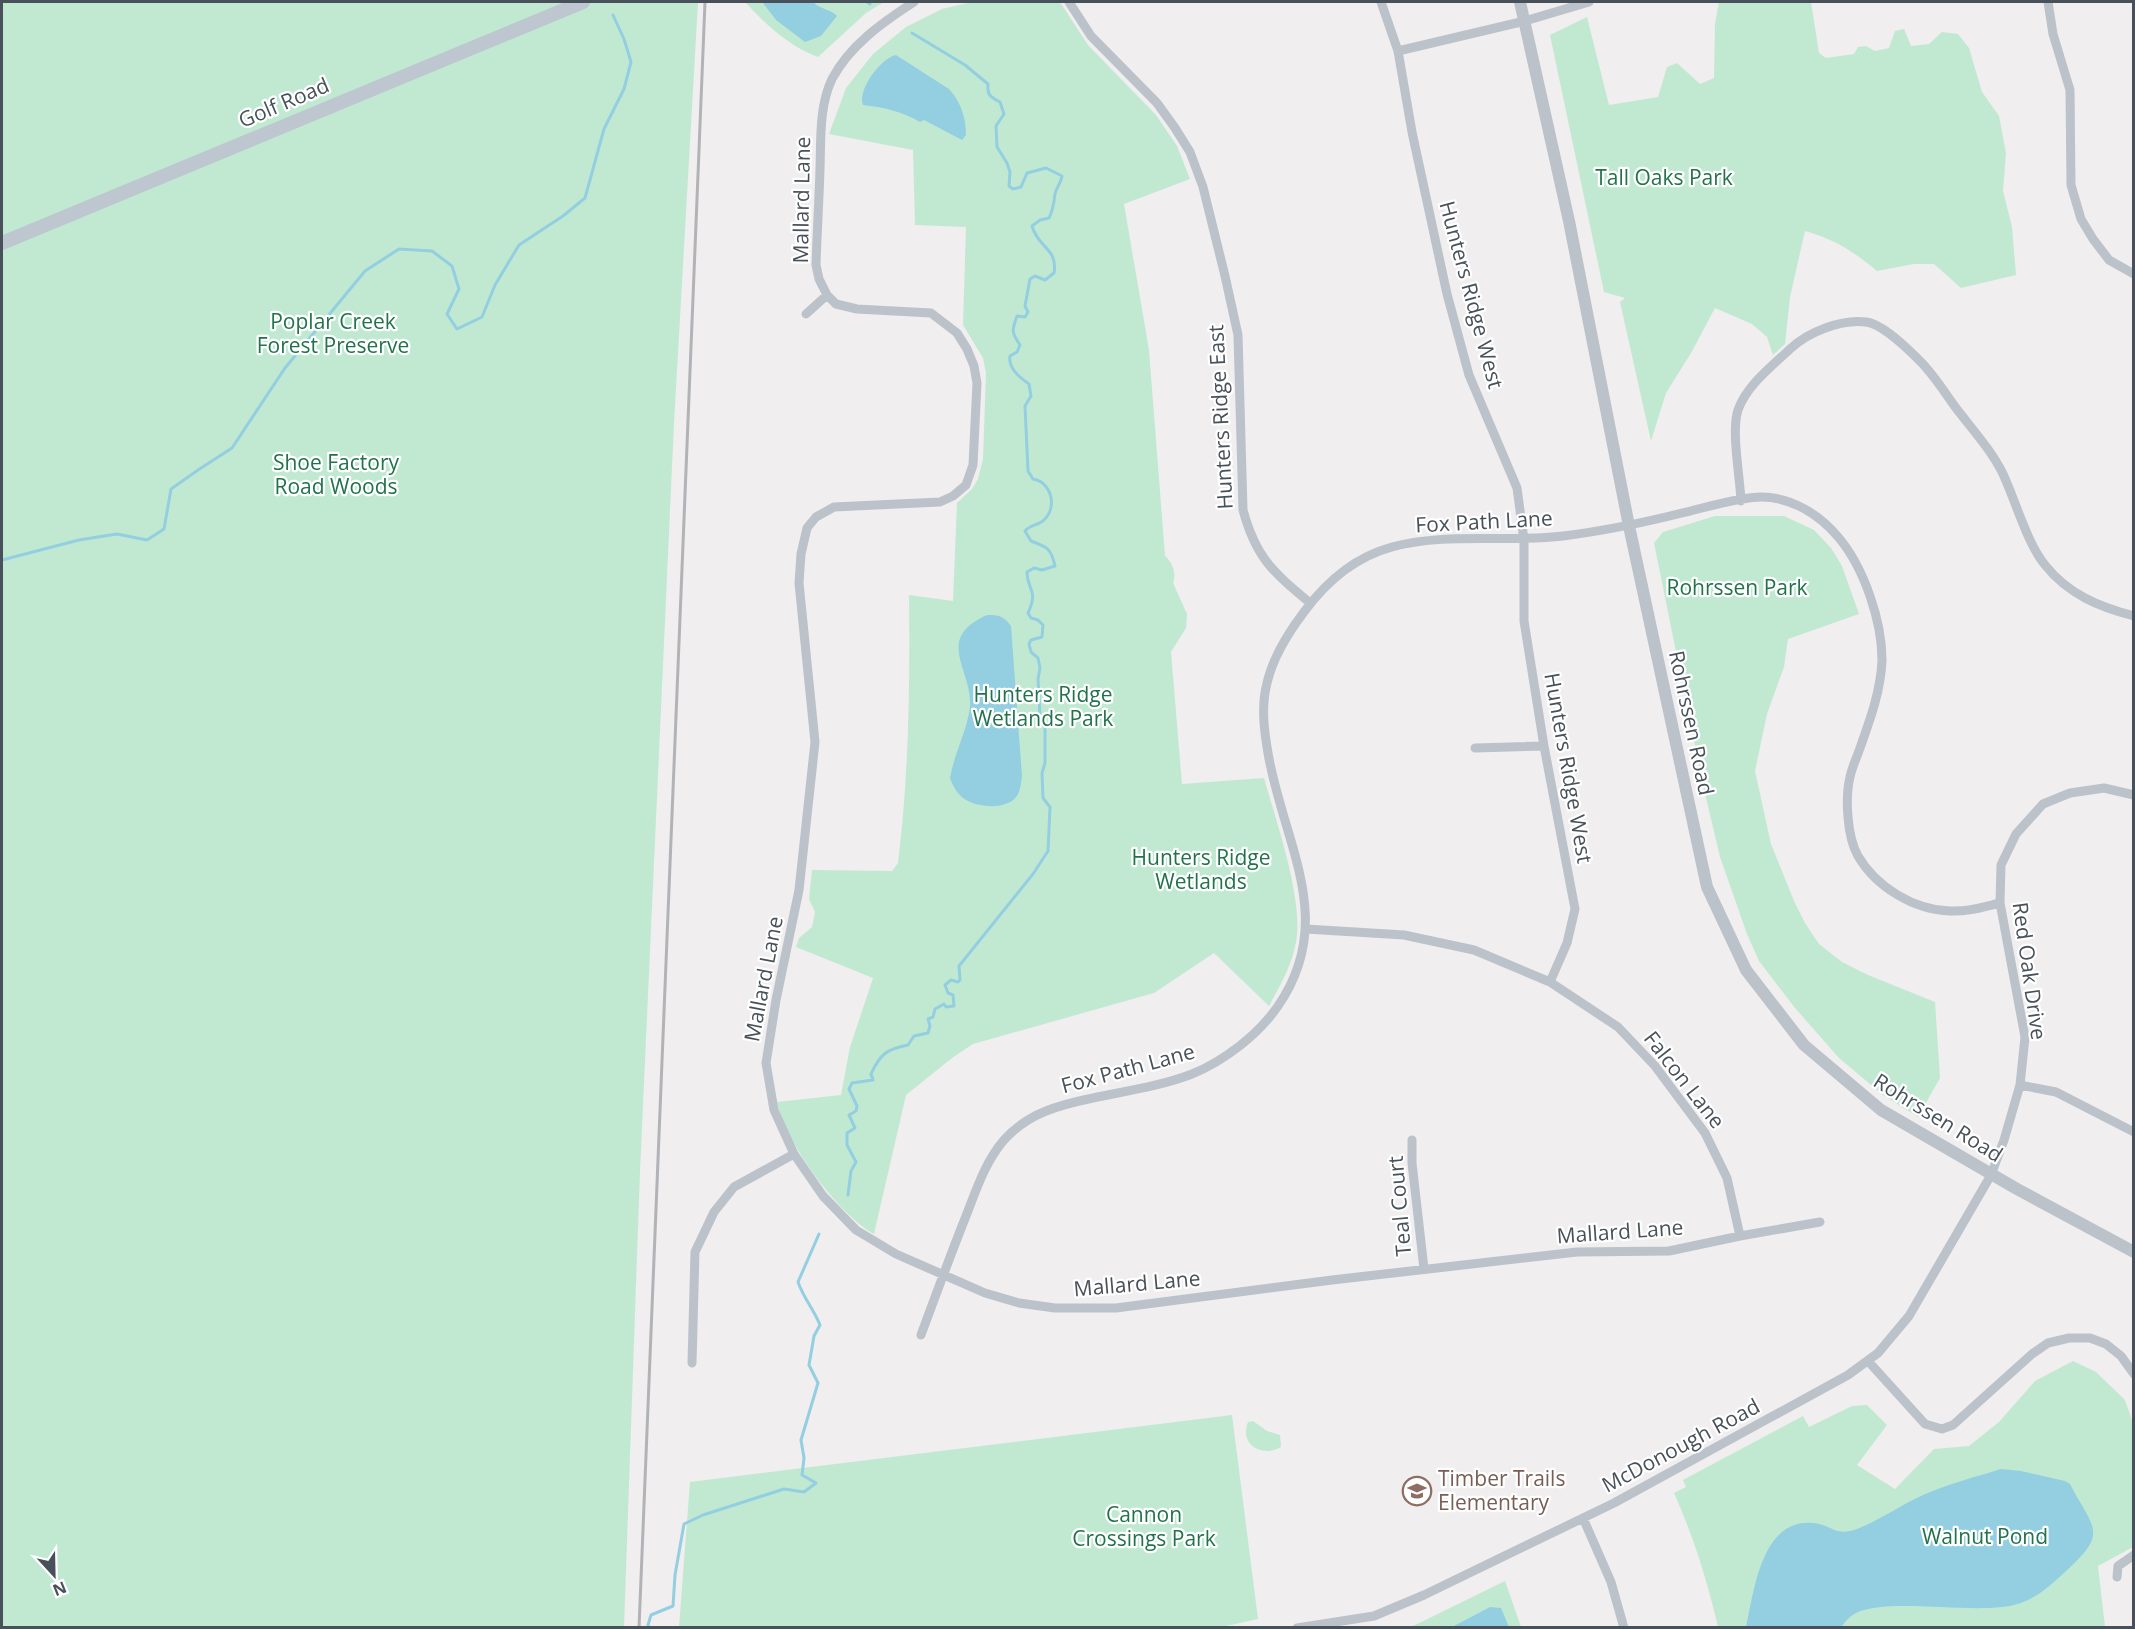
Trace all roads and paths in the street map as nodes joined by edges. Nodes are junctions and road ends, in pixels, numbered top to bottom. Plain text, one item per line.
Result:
1 (583, 2) edge
2 (914, 2) edge
3 (1069, 2) edge
4 (1381, 2) edge
5 (1520, 2) edge
6 (1589, 2) edge
7 (2048, 2) edge
8 (1525, 21) junction
9 (1398, 51) junction
10 (2, 243) edge
11 (2133, 274) edge
12 (827, 295) junction
13 (806, 314) dead end
14 (1741, 501) junction
15 (1629, 526) junction
16 (1524, 540) junction
17 (1310, 603) junction
18 (2133, 616) edge
19 (1544, 746) junction
20 (1475, 748) dead end
21 (2133, 795) edge
22 (2000, 903) junction
23 (1306, 929) junction
24 (1550, 982) junction
25 (2020, 1084) junction
26 (2133, 1132) edge
27 (1412, 1140) dead end
28 (794, 1154) junction
29 (1991, 1174) junction
30 (1820, 1222) dead end
31 (1740, 1236) junction
32 (2133, 1252) edge
33 (1424, 1269) junction
34 (943, 1275) junction
35 (921, 1335) dead end
36 (1868, 1360) junction
37 (692, 1363) dead end
38 (2133, 1374) edge
39 (1583, 1518) junction
40 (2133, 1555) edge
41 (2117, 1577) dead end
42 (1297, 1628) edge
43 (1624, 1628) edge

1 - 10 main road, Golf Road
2 - 12 street, Mallard Lane
3 - 17 street, Hunters Ridge East
4 - 9 street, Hunters Ridge West
5 - 8 street, Rohrssen Road
6 - 8 street
7 - 11 street
8 - 9 street
8 - 15 street, Rohrssen Road
9 - 16 street, Hunters Ridge West
12 - 13 street
12 - 28 street, Mallard Lane
14 - 15 street, Fox Path Lane
14 - 18 street
14 - 22 street, Fox Path Lane
15 - 16 street, Fox Path Lane
15 - 29 street, Rohrssen Road
16 - 17 street, Fox Path Lane
16 - 19 street, Hunters Ridge West
17 - 23 street, Fox Path Lane
19 - 20 street
19 - 24 street, Hunters Ridge West
21 - 22 street, Red Oak Drive
22 - 25 street, Red Oak Drive
23 - 24 street, Falcon Lane
23 - 34 street, Fox Path Lane
24 - 31 street, Falcon Lane
25 - 26 street
25 - 29 street, Red Oak Drive
27 - 33 street, Teal Court
28 - 34 street, Mallard Lane
28 - 37 street
29 - 32 street, Rohrssen Road
29 - 36 street, McDonough Road
30 - 31 street, Mallard Lane
31 - 33 street, Mallard Lane
33 - 34 street, Mallard Lane
34 - 35 street, Fox Path Lane
36 - 38 street
36 - 39 street, McDonough Road
39 - 42 street, McDonough Road
39 - 43 street
40 - 41 street

